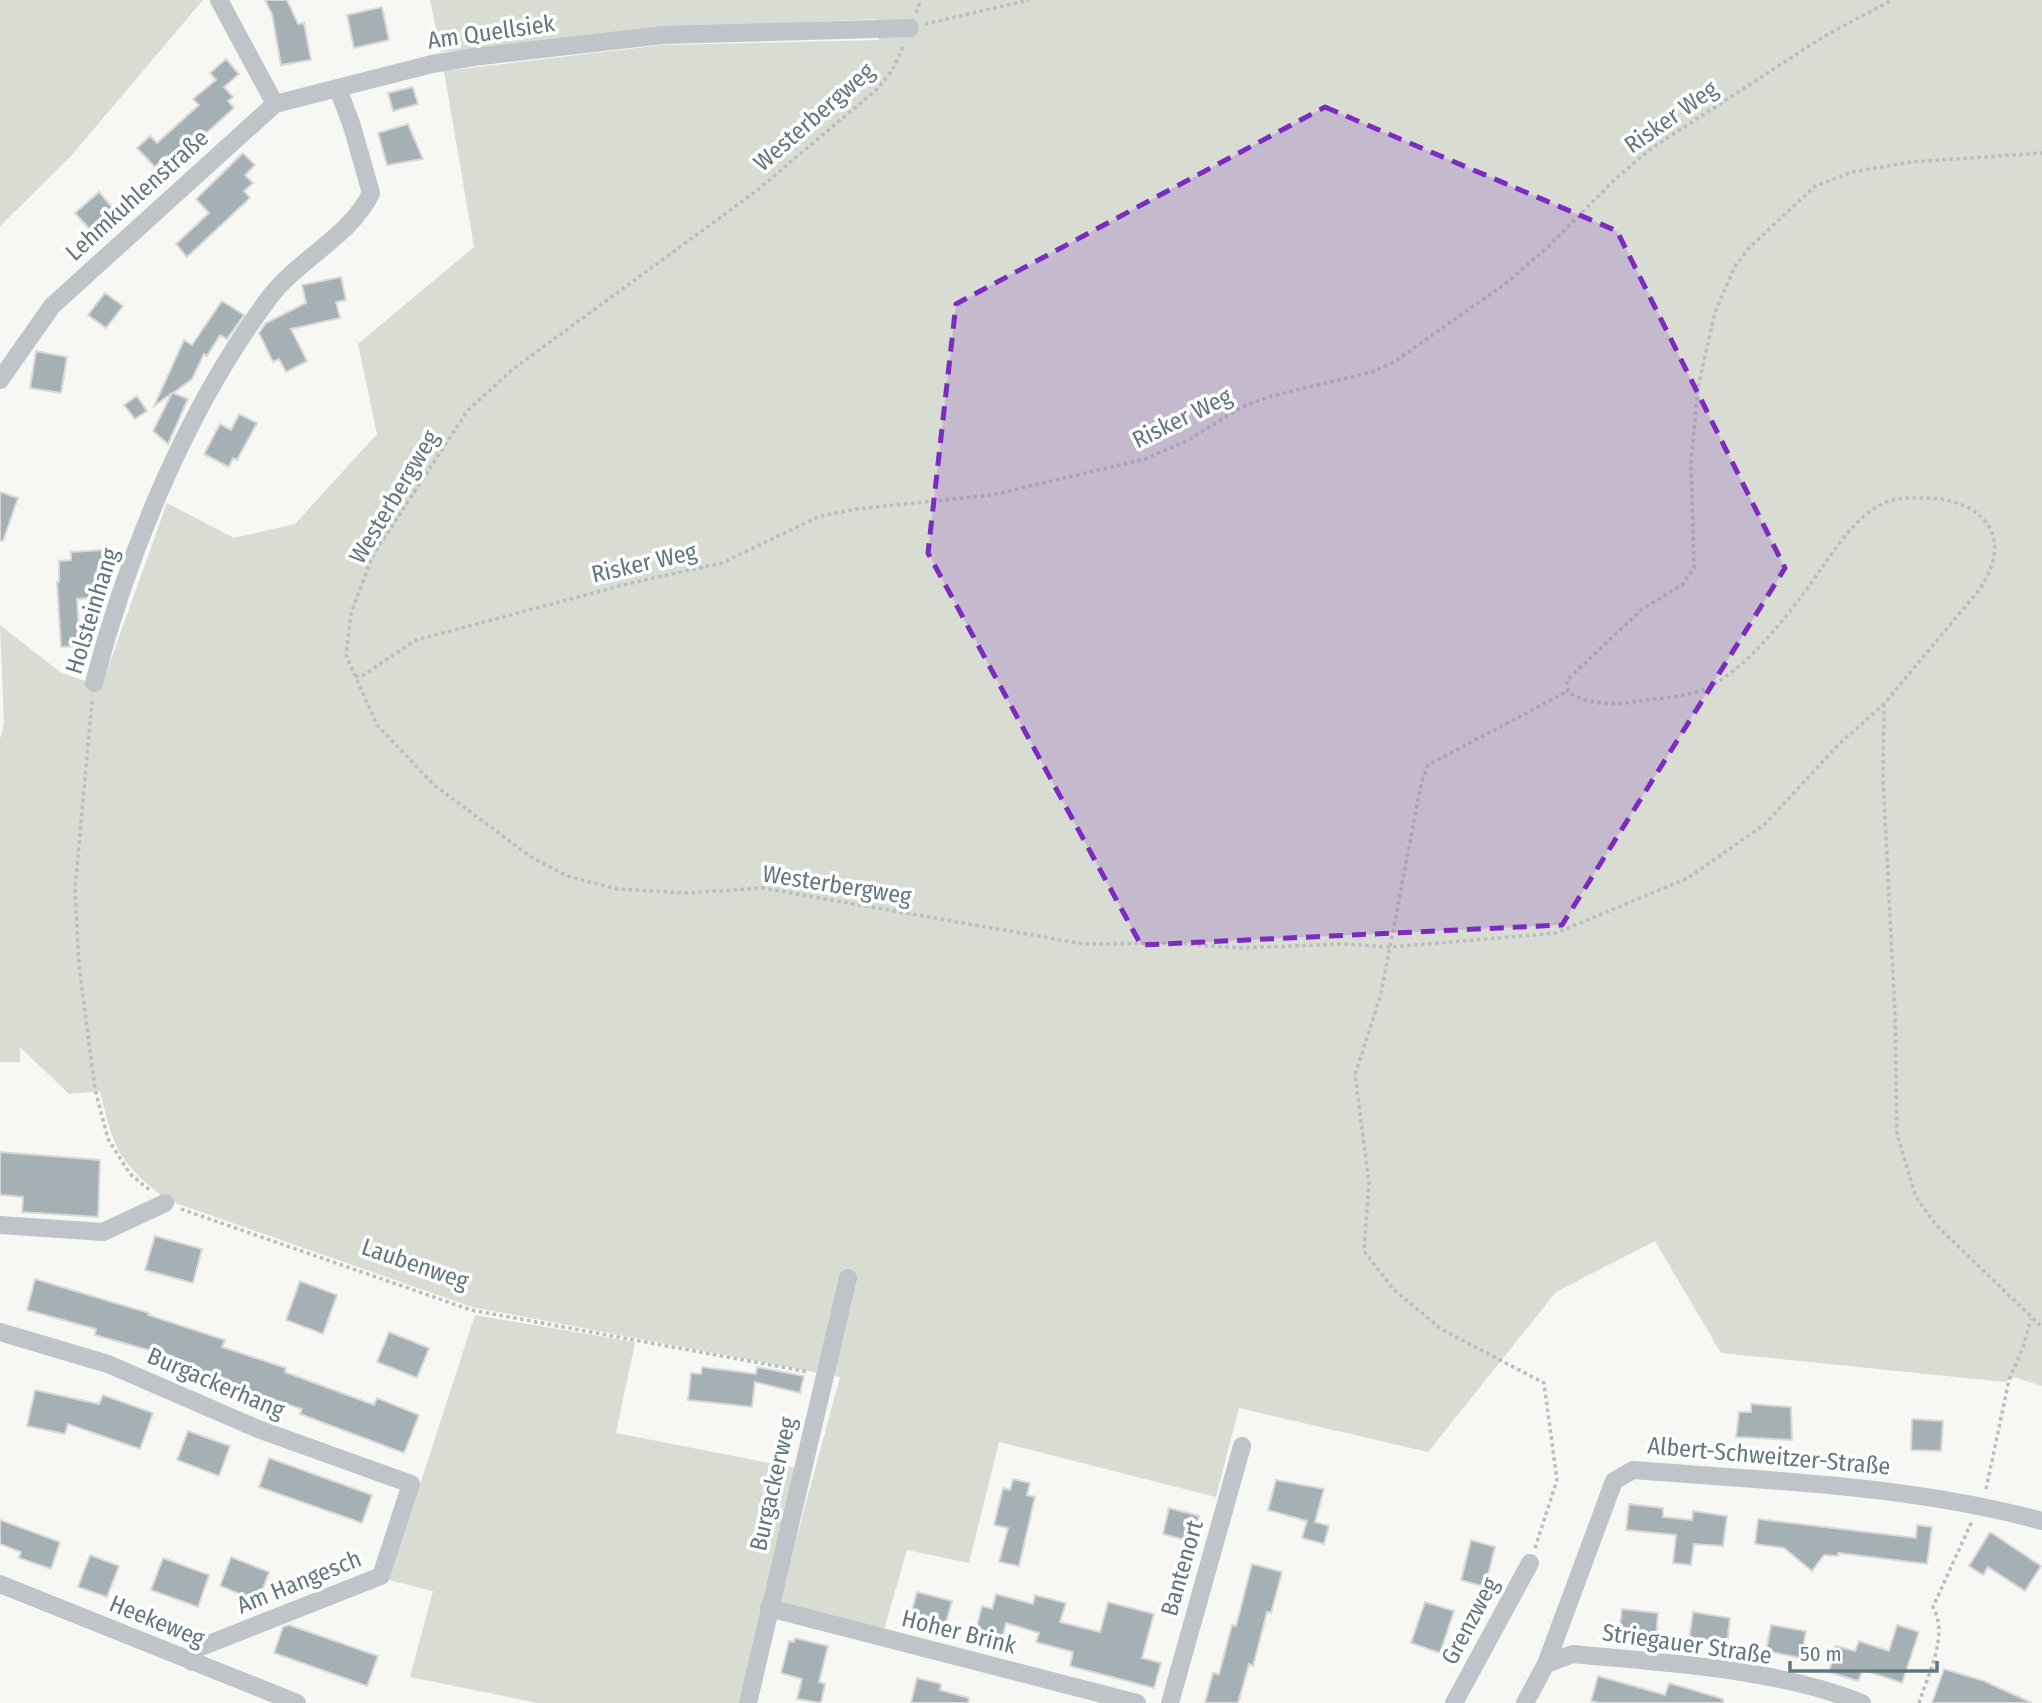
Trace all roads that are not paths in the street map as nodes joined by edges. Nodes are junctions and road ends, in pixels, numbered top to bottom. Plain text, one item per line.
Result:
1 (219, 0) edge
2 (910, 28) road end
3 (338, 89) junction
4 (275, 104) junction
5 (0, 380) edge
6 (94, 683) road end
7 (165, 1203) road end
8 (0, 1225) edge
9 (848, 1278) dead end
10 (0, 1332) edge
11 (1242, 1446) dead end
12 (411, 1484) joint
13 (2042, 1521) edge
14 (1530, 1563) road end
15 (0, 1584) edge
16 (769, 1608) junction
17 (192, 1662) junction
18 (1546, 1664) junction
19 (297, 1703) edge
20 (748, 1703) edge
21 (1137, 1703) edge
22 (1170, 1703) edge
23 (1454, 1703) edge
24 (1525, 1703) edge
25 (1861, 1703) edge

1 - 4 street
2 - 3 street, Am Quellsiek
3 - 4 street, Lehmkuhlenstraße
3 - 6 street, Holsteinhang
4 - 5 street, Lehmkuhlenstraße
7 - 8 street
9 - 16 street, Burgackerweg
10 - 12 street, Burgackerhang
11 - 22 street, Bantenort
12 - 17 street, Am Hangesch
13 - 18 street, Albert-Schweitzer-Straße
14 - 23 street, Grenzweg
15 - 17 street, Heekeweg
16 - 20 street, Burgackerweg
16 - 21 street, Hoher Brink
17 - 19 street, Heekeweg
18 - 24 street
18 - 25 street, Striegauer Straße

